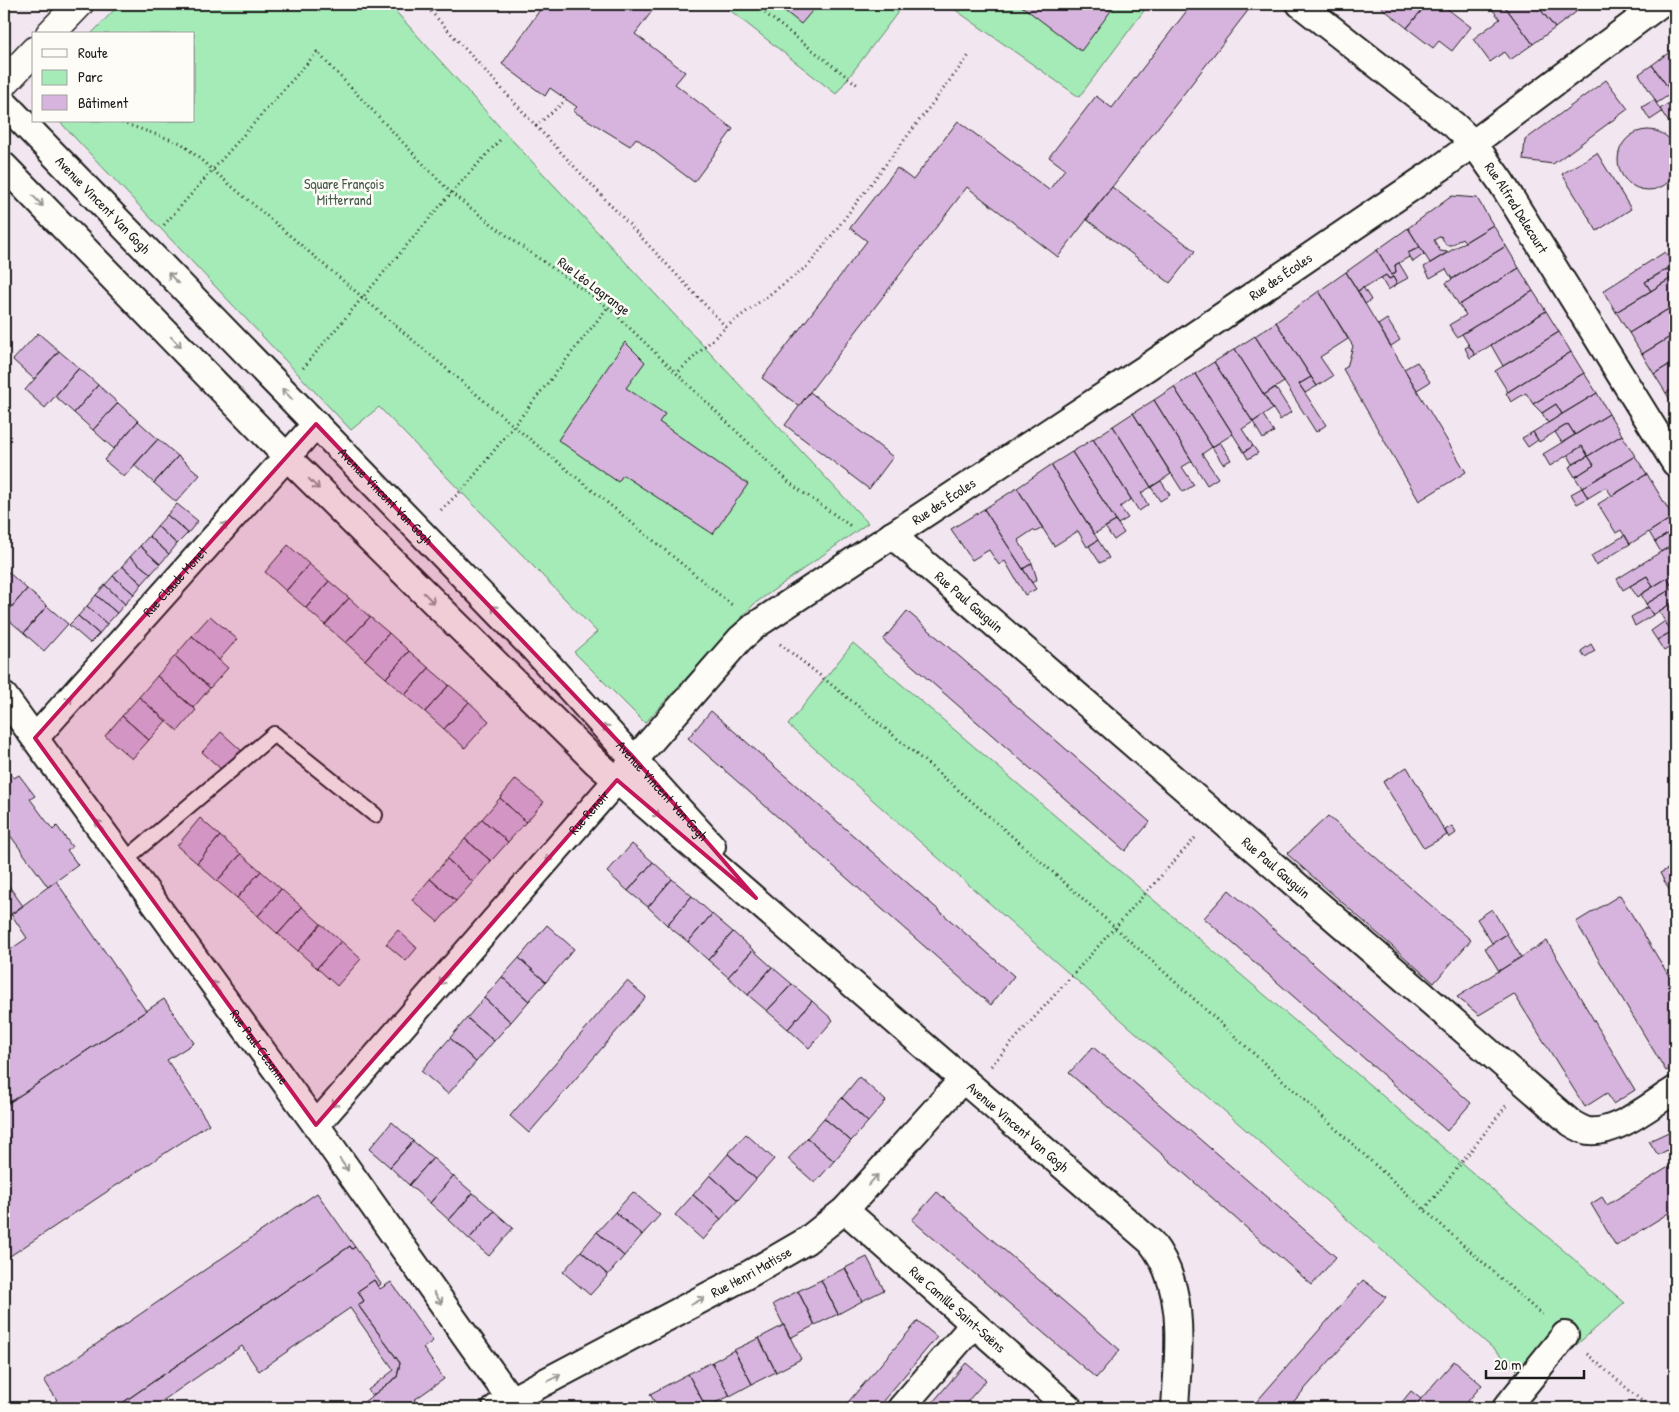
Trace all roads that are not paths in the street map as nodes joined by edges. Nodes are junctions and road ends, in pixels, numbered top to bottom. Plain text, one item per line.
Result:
1 (78, 4) edge
2 (1300, 4) edge
3 (1660, 4) edge
4 (52, 32) edge
5 (32, 53) edge
6 (4, 83) edge
7 (4, 103) edge
8 (1474, 144) junction
9 (4, 166) edge
10 (316, 424) junction
11 (286, 456) junction
12 (1675, 463) edge
13 (892, 535) junction
14 (4, 696) edge
15 (34, 738) junction
16 (635, 760) junction
17 (617, 780) junction
18 (375, 814) dead end
19 (125, 860) junction
20 (756, 898) junction
21 (968, 1083) junction
22 (1675, 1090) edge
23 (316, 1125) junction
24 (845, 1210) junction
25 (973, 1325) junction
26 (1565, 1335) road end
27 (503, 1404) edge
28 (901, 1408) edge
29 (1069, 1408) edge
30 (1175, 1408) edge
31 (1506, 1408) edge

1 - 4 street
2 - 8 street, Rue Alfred Delecourt
3 - 8 street, Rue des Écoles
5 - 6 street
10 -> 7 street, Avenue Vincent Van Gogh
8 - 12 street, Rue Alfred Delecourt
8 - 13 street, Rue des Écoles
9 -> 11 street, Avenue Vincent Van Gogh
10 - 11 street, Rue Claude Monet
16 -> 10 street, Avenue Vincent Van Gogh
15 -> 11 street, Rue Claude Monet
11 -> 17 street, Avenue Vincent Van Gogh
13 - 16 street, Rue Renoir
13 - 22 street, Rue Paul Gauguin
14 - 15 street, Rue Paul Cézanne
19 -> 15 street, Rue Paul Cézanne
16 - 17 street, Rue Renoir
16 - 20 street, Avenue Vincent Van Gogh
17 -> 20 street, Avenue Vincent Van Gogh
17 -> 23 street, Rue Renoir
18 - 19 lane
23 -> 19 street, Rue Paul Cézanne
20 - 21 street, Avenue Vincent Van Gogh
24 -> 21 street, Rue Henri Matisse
21 - 30 street, Avenue Vincent Van Gogh
23 -> 27 street, Rue Paul Cézanne
24 - 25 street, Rue Camille Saint-Saëns
27 -> 24 street, Rue Henri Matisse
25 - 28 street
25 - 29 street, Rue Camille Saint-Saëns
26 - 31 street

